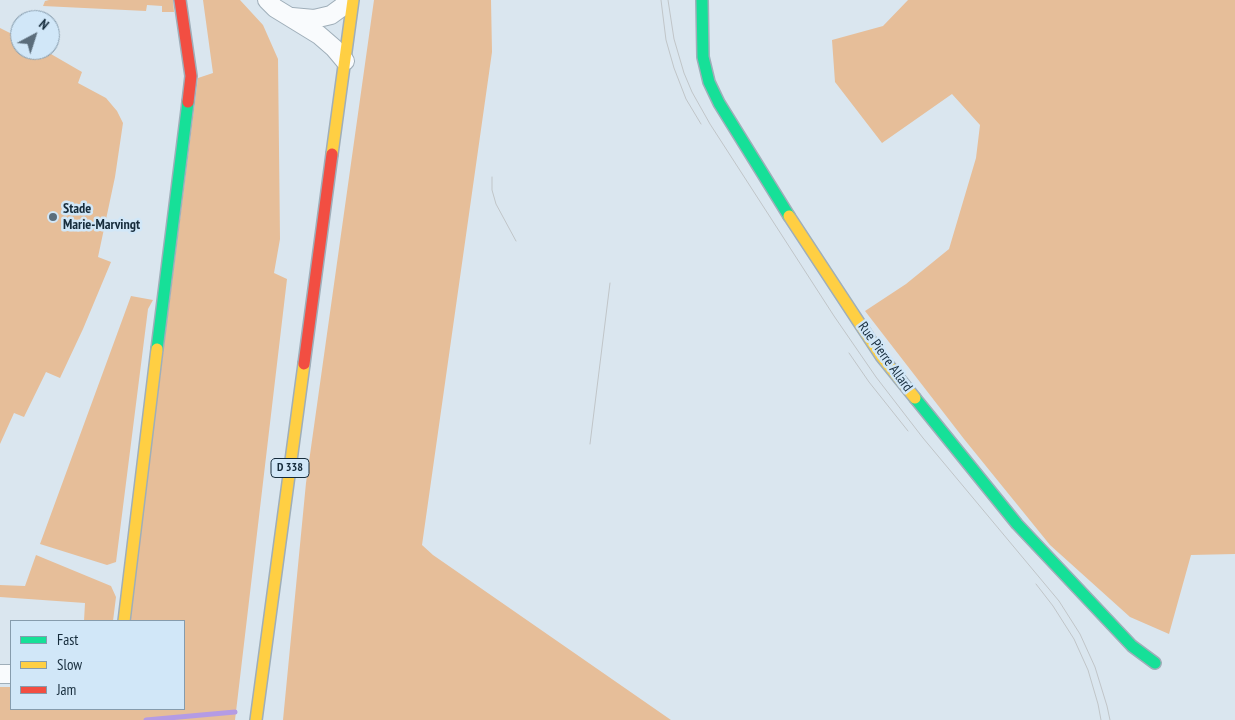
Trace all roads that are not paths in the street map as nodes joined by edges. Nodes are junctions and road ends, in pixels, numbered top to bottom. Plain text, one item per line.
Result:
1 (180, 0) edge
2 (267, 0) edge
3 (348, 0) edge
4 (353, 0) edge
5 (702, 0) edge
6 (289, 16) junction
7 (345, 61) junction
8 (124, 620) edge
9 (1155, 663) dead end
10 (256, 720) edge

1 - 8 street
2 - 6 street
3 - 6 street
4 - 7 street, D 338
5 - 9 street, Rue Pierre Allard
6 - 7 street
7 - 10 street, D 338

